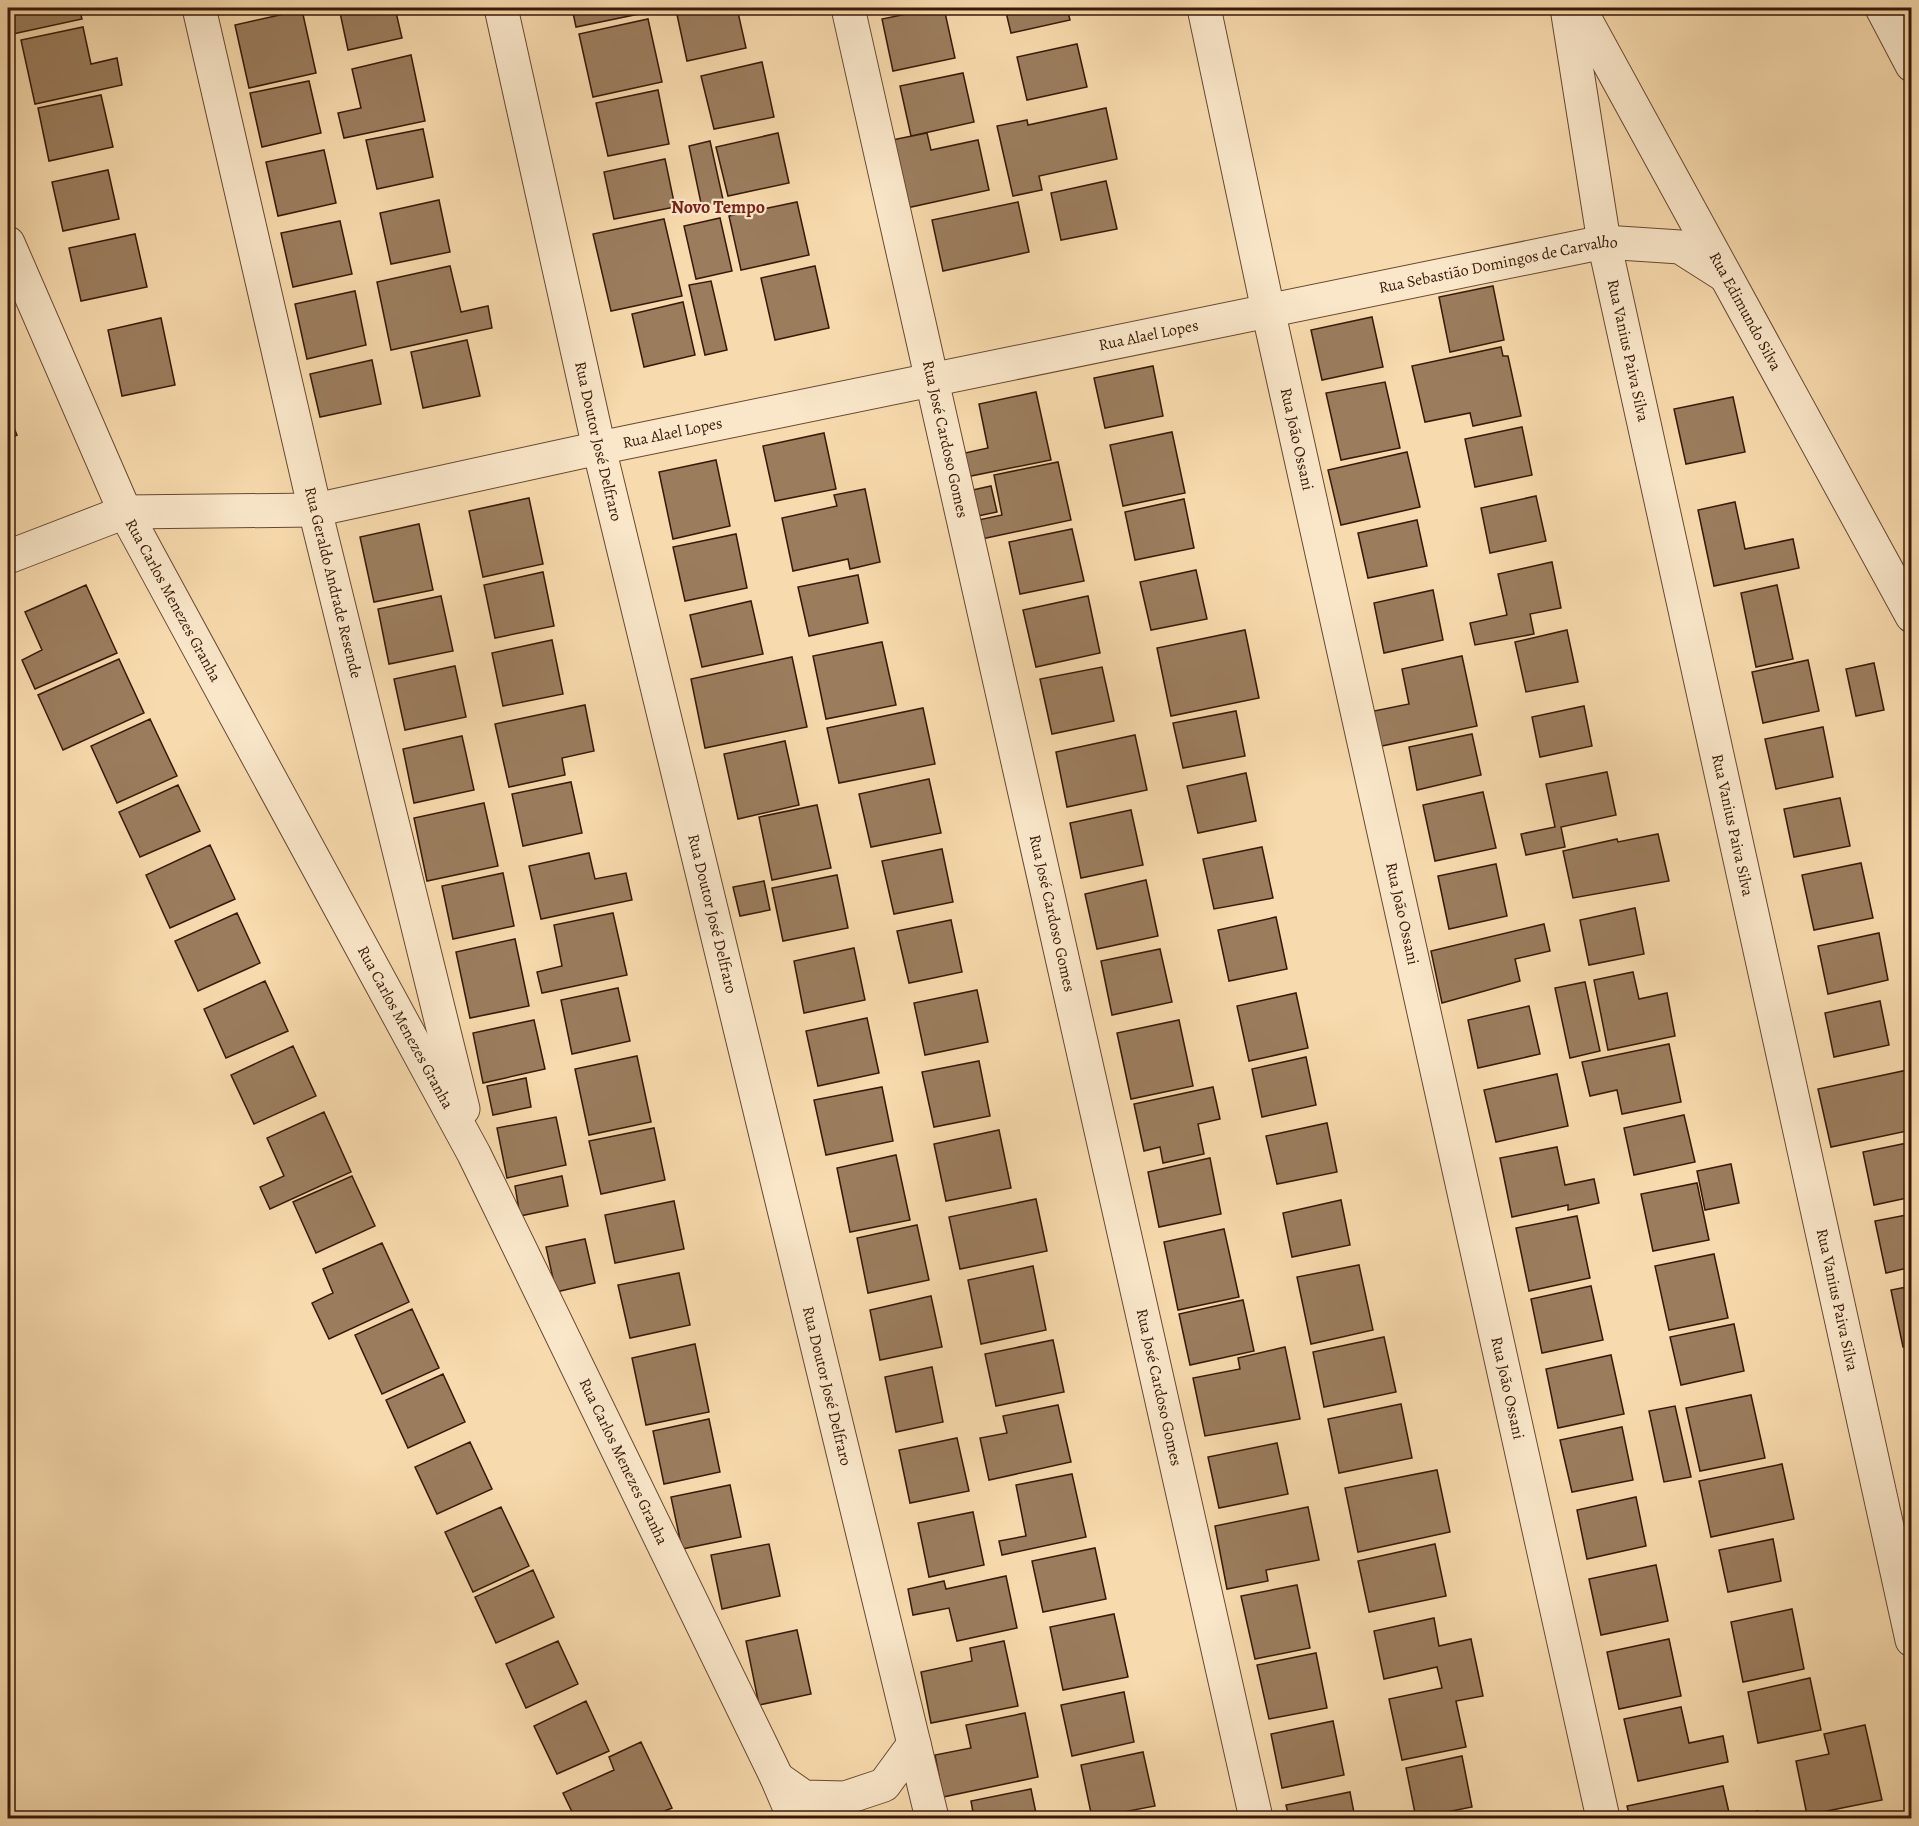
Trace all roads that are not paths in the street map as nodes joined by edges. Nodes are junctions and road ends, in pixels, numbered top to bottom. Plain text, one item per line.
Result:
1 (199, 8) edge
2 (501, 8) edge
3 (848, 8) edge
4 (1204, 8) edge
5 (1567, 8) edge
6 (1579, 8) edge
7 (1882, 8) edge
8 (1911, 65) edge
9 (1604, 242) junction
10 (8, 243) edge
11 (1724, 275) junction
12 (1268, 310) junction
13 (931, 381) junction
14 (598, 448) junction
15 (315, 510) junction
16 (125, 512) junction
17 (8, 557) edge
18 (1911, 616) edge
19 (474, 1154) junction
20 (1911, 1640) edge
21 (914, 1744) junction
22 (777, 1778) junction
23 (794, 1818) edge
24 (932, 1818) edge
25 (1256, 1818) edge
26 (1604, 1818) edge

1 - 15 street, Rua Geraldo Andrade Resende
2 - 14 street, Rua Doutor José Delfraro
3 - 13 street, Rua José Cardoso Gomes
4 - 12 street, Rua João Ossani
5 - 9 street, Rua Vanius Paiva Silva
6 - 11 street, Rua Edimundo Silva
7 - 8 street
9 - 11 street, Rua Sebastião Domingos de Carvalho
9 - 12 street, Rua Sebastião Domingos de Carvalho
9 - 20 street, Rua Vanius Paiva Silva
10 - 16 street, Rua Carlos Menezes Granha
11 - 18 street, Rua Edimundo Silva
12 - 13 street, Rua Alael Lopes
12 - 26 street, Rua João Ossani
13 - 14 street, Rua Alael Lopes
13 - 25 street, Rua José Cardoso Gomes
14 - 15 street, Rua Alael Lopes
14 - 21 street, Rua Doutor José Delfraro
15 - 16 street, Rua Alael Lopes
15 - 19 street, Rua Geraldo Andrade Resende
16 - 17 street, Rua Alael Lopes
16 - 19 street, Rua Carlos Menezes Granha
19 - 22 street, Rua Carlos Menezes Granha
21 - 22 street
21 - 24 street, Rua Doutor José Delfraro
22 - 23 street, Rua Carlos Menezes Granha

